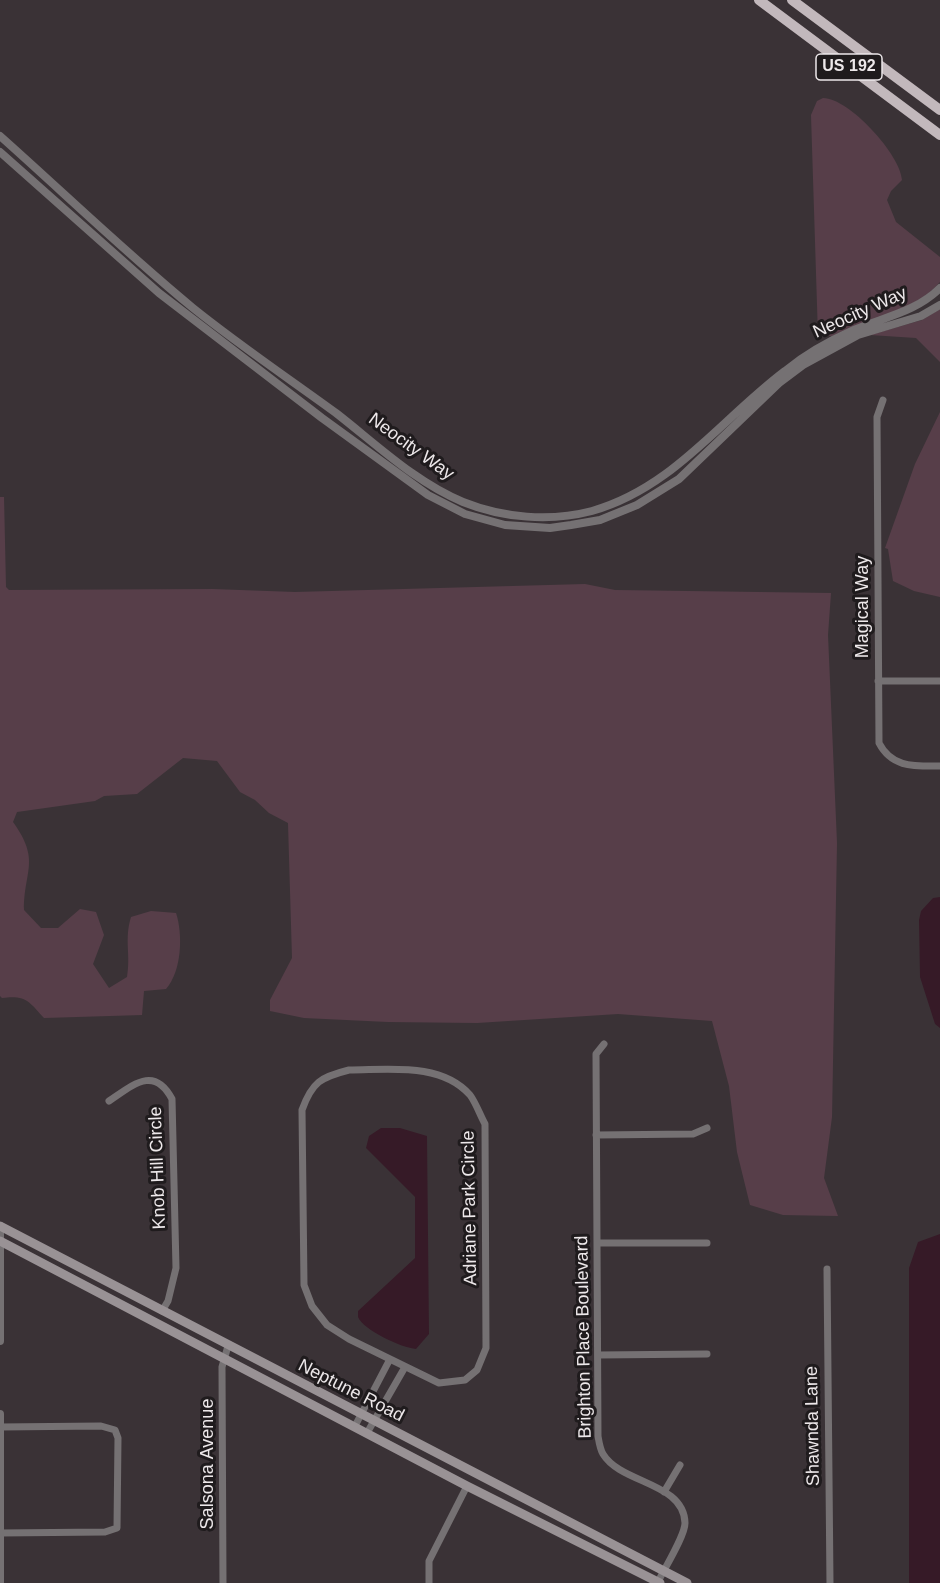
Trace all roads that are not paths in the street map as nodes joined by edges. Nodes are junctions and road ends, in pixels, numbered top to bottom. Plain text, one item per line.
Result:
1 (759, 0) edge
2 (792, 0) edge
3 (940, 110) edge
4 (940, 135) edge
5 (0, 136) edge
6 (0, 152) edge
7 (940, 288) edge
8 (940, 305) edge
9 (883, 400) dead end
10 (342, 418) junction
11 (336, 428) junction
12 (471, 505) junction
13 (465, 514) junction
14 (878, 681) junction
15 (940, 681) edge
16 (940, 766) edge
17 (604, 1044) dead end
18 (109, 1101) dead end
19 (707, 1128) dead end
20 (596, 1135) junction
21 (0, 1224) edge
22 (0, 1241) edge
23 (597, 1243) junction
24 (707, 1243) dead end
25 (827, 1269) dead end
26 (162, 1311) junction
27 (0, 1341) edge
28 (228, 1346) junction
29 (707, 1354) dead end
30 (598, 1355) junction
31 (225, 1358) junction
32 (390, 1359) junction
33 (405, 1367) junction
34 (0, 1414) edge
35 (362, 1415) junction
36 (374, 1422) junction
37 (355, 1426) junction
38 (0, 1427) edge
39 (367, 1433) junction
40 (680, 1466) dead end
41 (467, 1486) junction
42 (664, 1492) junction
43 (0, 1533) edge
44 (663, 1571) junction
45 (0, 1583) edge
46 (223, 1583) edge
47 (429, 1583) edge
48 (659, 1583) edge
49 (687, 1583) edge
50 (830, 1583) edge

1 - 4 highway, US 192
2 - 3 highway, US 192
5 - 10 street, Neocity Way
6 - 11 street, Neocity Way
7 - 12 street, Neocity Way
8 - 13 street, Neocity Way
9 - 14 street, Magical Way
10 - 11 street
10 - 12 street, Neocity Way
11 - 13 street, Neocity Way
12 - 13 street
14 - 15 street
14 - 16 street, Magical Way
17 - 20 street, Brighton Place Boulevard
18 - 26 street, Knob Hill Circle
19 - 20 street
20 - 23 street, Brighton Place Boulevard
21 - 22 street
21 - 26 main road, Neptune Road
22 - 27 street
22 - 31 main road, Neptune Road
23 - 24 street
23 - 30 street, Brighton Place Boulevard
25 - 50 street, Shawnda Lane
26 - 28 main road, Neptune Road
28 - 31 street, Salsona Avenue
28 - 35 main road, Neptune Road
29 - 30 street
30 - 42 street, Brighton Place Boulevard
31 - 37 main road, Neptune Road
31 - 46 street, Salsona Avenue
32 - 33 street, Adriane Park Circle
32 - 33 street, Adriane Park Circle
32 - 35 street
33 - 36 street
34 - 38 street
35 - 36 main road, Neptune Road
35 - 37 street
36 - 39 street
36 - 44 main road, Neptune Road
37 - 39 main road, Neptune Road
38 - 43 street
38 - 43 street
39 - 41 main road, Neptune Road
40 - 42 street
41 - 47 street
41 - 48 main road, Neptune Road
42 - 44 street, Brighton Place Boulevard
43 - 45 street
44 - 48 street, Brighton Place Boulevard
44 - 49 main road, Neptune Road

